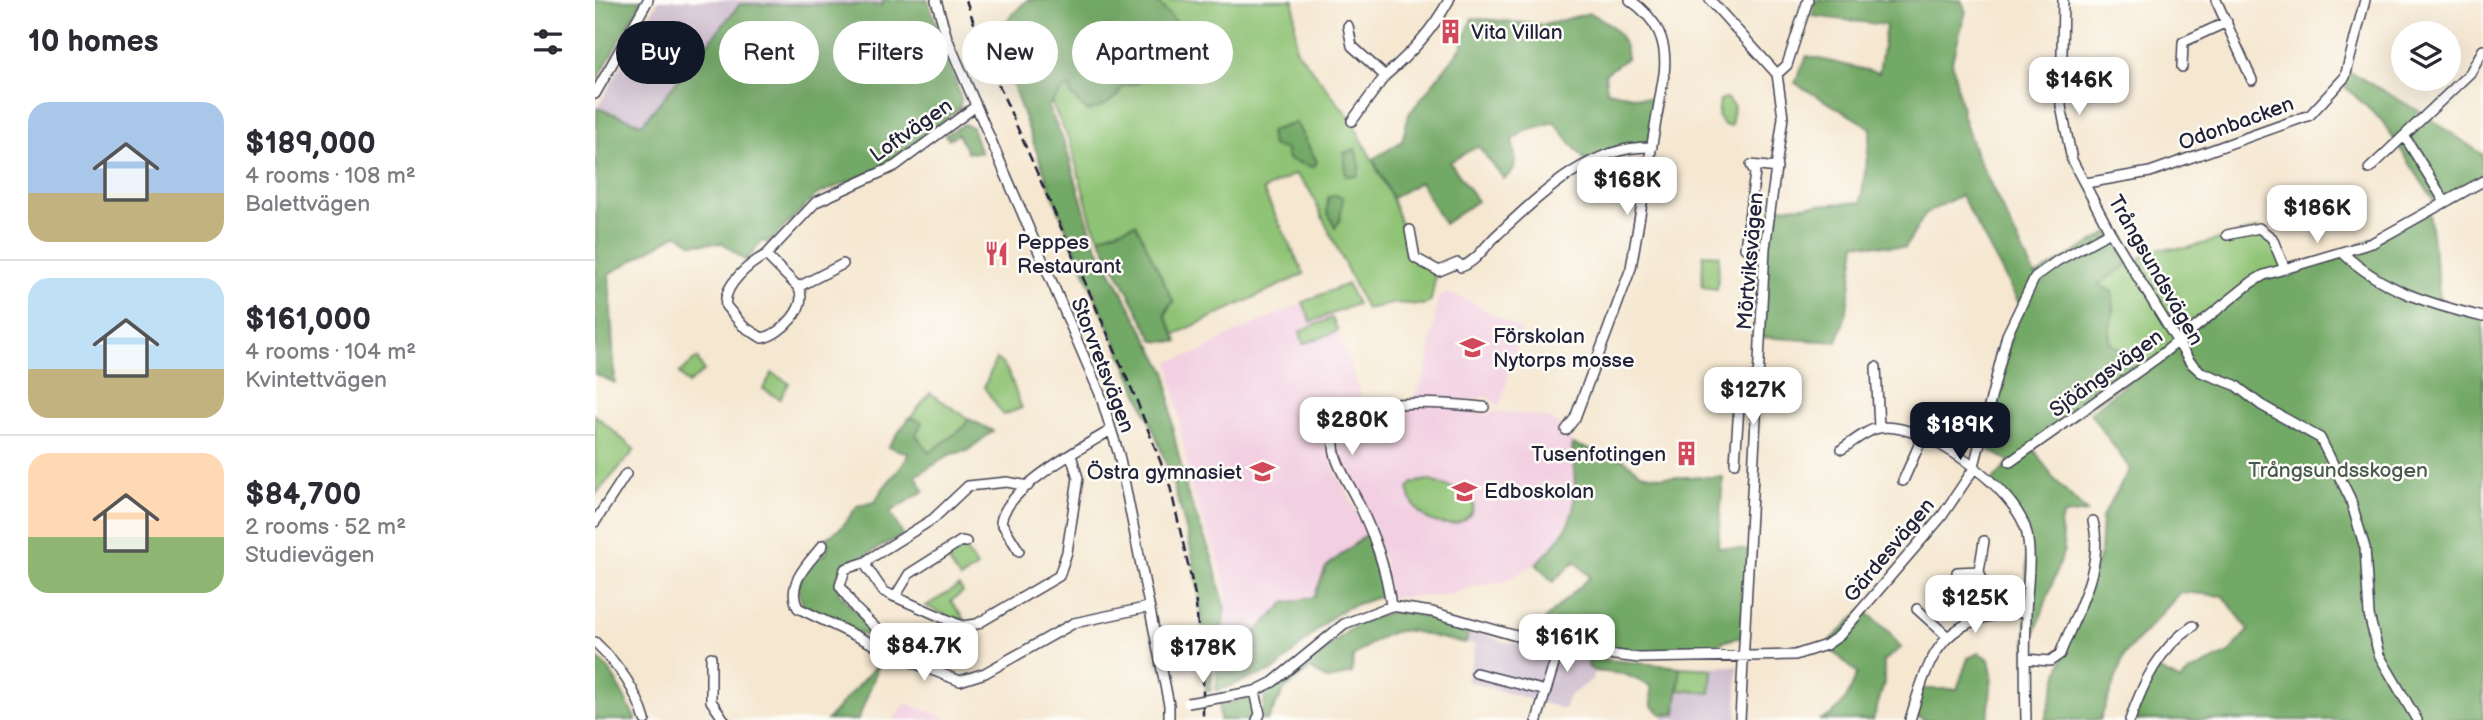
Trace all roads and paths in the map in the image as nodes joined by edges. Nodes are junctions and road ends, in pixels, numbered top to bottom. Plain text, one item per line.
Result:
1 (648, 0) edge
2 (936, 0) edge
3 (1448, 0) edge
4 (1630, 0) edge
5 (1710, 0) edge
6 (1808, 0) edge
7 (2063, 0) edge
8 (2215, 0) edge
9 (2365, 0) edge
10 (2227, 22) junction
11 (1348, 26) dead end
12 (2483, 50) edge
13 (2182, 67) dead end
14 (1777, 74) junction
15 (1385, 76) junction
16 (2252, 80) dead end
17 (595, 94) edge
18 (976, 106) junction
19 (1352, 121) dead end
20 (2405, 137) junction
21 (1652, 148) junction
22 (1777, 168) junction
23 (2369, 169) dead end
24 (2483, 181) edge
25 (2086, 183) junction
26 (2445, 202) junction
27 (1409, 230) dead end
28 (2110, 232) junction
29 (2227, 235) dead end
30 (1745, 248) dead end
31 (2343, 253) junction
32 (766, 255) junction
33 (843, 264) dead end
34 (2285, 269) junction
35 (798, 287) junction
36 (2483, 317) edge
37 (2176, 344) junction
38 (1876, 367) dead end
39 (1758, 378) junction
40 (1484, 407) dead end
41 (1879, 428) junction
42 (1111, 430) junction
43 (1566, 430) dead end
44 (1923, 436) junction
45 (1842, 449) dead end
46 (1071, 455) junction
47 (2010, 462) dead end
48 (1735, 463) dead end
49 (1973, 470) junction
50 (626, 474) dead end
51 (1903, 481) dead end
52 (1028, 486) junction
53 (2093, 521) dead end
54 (595, 522) edge
55 (1984, 541) dead end
56 (966, 542) dead end
57 (823, 545) dead end
58 (1019, 551) dead end
59 (866, 562) junction
60 (1979, 571) junction
61 (1957, 572) dead end
62 (895, 597) junction
63 (1391, 606) junction
64 (1149, 607) junction
65 (1917, 609) dead end
66 (2026, 612) junction
67 (1993, 613) junction
68 (2193, 626) dead end
69 (1948, 637) junction
70 (595, 642) edge
71 (1559, 648) junction
72 (889, 652) junction
73 (1744, 656) junction
74 (711, 657) dead end
75 (2026, 659) junction
76 (1476, 673) dead end
77 (1255, 691) junction
78 (1546, 691) junction
79 (1169, 705) junction
80 (645, 720) edge
81 (723, 720) edge
82 (1169, 720) edge
83 (1257, 720) edge
84 (1537, 720) edge
85 (1739, 720) edge
86 (1910, 720) edge
87 (2027, 720) edge
88 (2130, 720) edge
89 (2417, 720) edge

1 - 17 street
2 - 18 street, Storvretsvägen
3 - 15 street
4 - 21 street
5 - 14 street
6 - 14 street
7 - 25 street, Trångsundsvägen
8 - 10 street
9 - 25 street, Odonbacken
10 - 13 street
10 - 16 street
11 - 15 street
12 - 20 street
14 - 22 street, Mörtviksvägen
15 - 19 street
18 - 32 street, Loftvägen
18 - 42 street, Storvretsvägen
20 - 23 street
20 - 26 street
21 - 27 street
21 - 43 street
22 - 30 street
22 - 39 street, Mörtviksvägen
24 - 26 street, Sjöängsvägen
25 - 28 street, Trångsundsvägen
26 - 31 street, Sjöängsvägen
28 - 37 street, Trångsundsvägen
28 - 49 street, Gärdesvägen
29 - 34 street
31 - 34 street, Sjöängsvägen
31 - 36 street
32 - 35 street
32 - 35 street, Loftvägen
33 - 35 street
34 - 37 street, Sjöängsvägen
37 - 47 street, Sjöängsvägen
37 - 89 street, Trångsundsvägen
38 - 41 street
39 - 48 street
39 - 73 street, Mörtviksvägen
40 - 63 street
41 - 44 street
41 - 45 street
42 - 46 street
42 - 64 street, Storvretsvägen
44 - 49 street
44 - 51 street
46 - 52 street
46 - 62 street
49 - 66 street
49 - 73 street, Gärdesvägen
50 - 54 street
52 - 58 street
52 - 59 street
53 - 75 street
55 - 60 street
56 - 62 street
57 - 72 street
59 - 62 street
59 - 72 street
60 - 61 street
60 - 67 street
63 - 71 street, Gärdesvägen
63 - 77 street
64 - 72 street
64 - 79 street, Storvretsvägen
65 - 69 street
66 - 67 street
66 - 75 street
67 - 69 street
68 - 88 street
69 - 86 street
70 - 80 street
71 - 73 street, Gärdesvägen
71 - 78 street
73 - 85 street, Mörtviksvägen
74 - 81 street
75 - 87 street
76 - 78 street
77 - 79 street, bridge
77 - 83 street
78 - 84 street
79 - 82 street, Storvretsvägen

